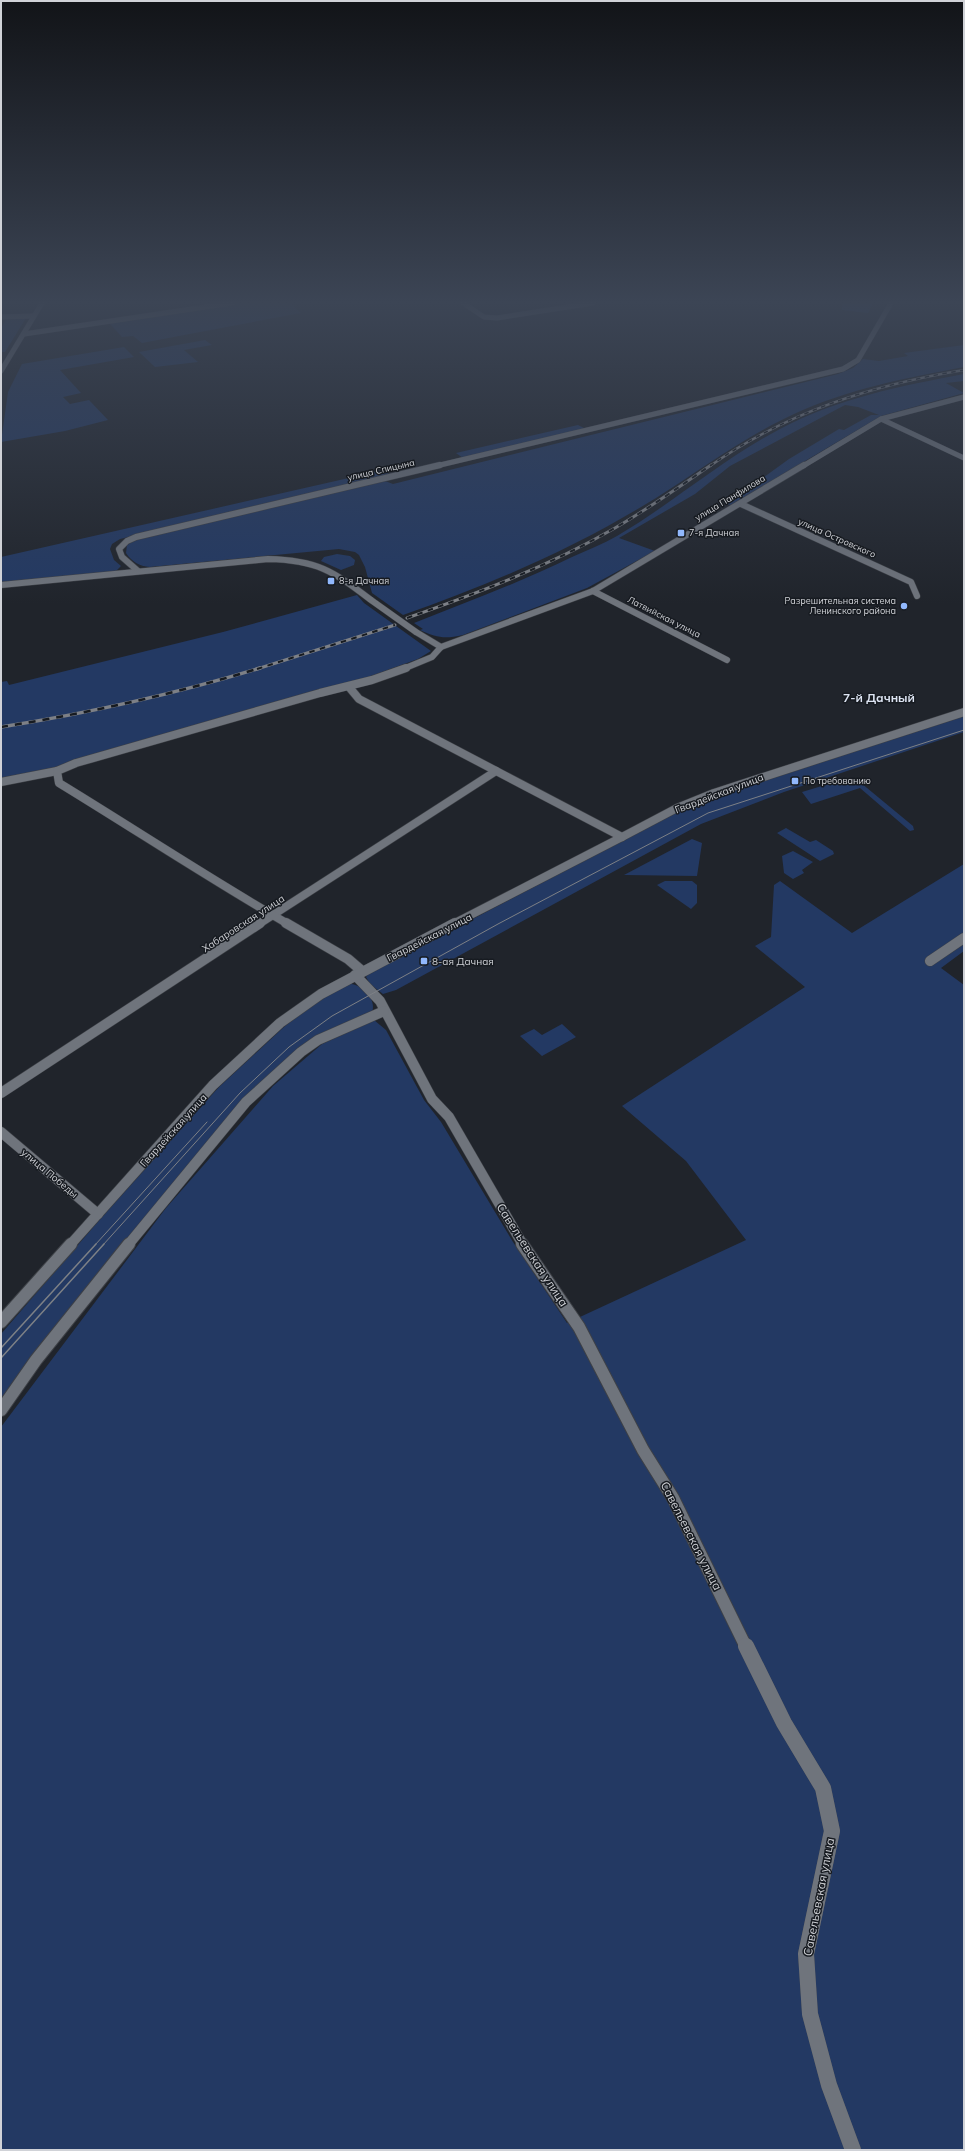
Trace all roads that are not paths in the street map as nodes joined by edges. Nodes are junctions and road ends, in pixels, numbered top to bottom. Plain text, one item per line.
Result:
1 (703, 403) edge
2 (941, 403) edge
3 (881, 420) junction
4 (962, 456) edge
5 (741, 504) junction
6 (138, 571) junction
7 (1, 585) edge
8 (593, 591) junction
9 (917, 596) dead end
10 (441, 647) junction
11 (727, 660) dead end
12 (349, 687) junction
13 (964, 712) edge
14 (57, 771) junction
15 (496, 771) junction
16 (1, 782) edge
17 (622, 836) junction
18 (274, 916) junction
19 (964, 938) edge
20 (930, 961) dead end
21 (358, 973) junction
22 (384, 1011) junction
23 (1, 1093) edge
24 (1, 1132) edge
25 (98, 1214) junction
26 (1, 1322) edge
27 (1, 1410) edge
28 (853, 2150) edge

1 - 6 street, улица Спицына
2 - 3 street, улица Панфилова
3 - 4 street
3 - 5 street, улица Панфилова
5 - 8 street, улица Панфилова
5 - 9 street, улица Островского
6 - 7 street
6 - 10 street, bridge
8 - 10 street, улица Панфилова
8 - 11 street, Латвийская улица
10 - 12 street
12 - 14 street
12 - 15 street
13 - 17 street, Гвардейская улица
14 - 16 street
14 - 18 street, Савельевская улица
15 - 17 street
15 - 18 street, Хабаровская улица
17 - 21 street, Гвардейская улица
18 - 21 street, Савельевская улица
18 - 23 street, Хабаровская улица
19 - 20 street
21 - 22 street, Савельевская улица
21 - 25 street, Гвардейская улица
22 - 27 street
22 - 28 street, Савельевская улица
24 - 25 street, улица Победы
25 - 26 street, Гвардейская улица

